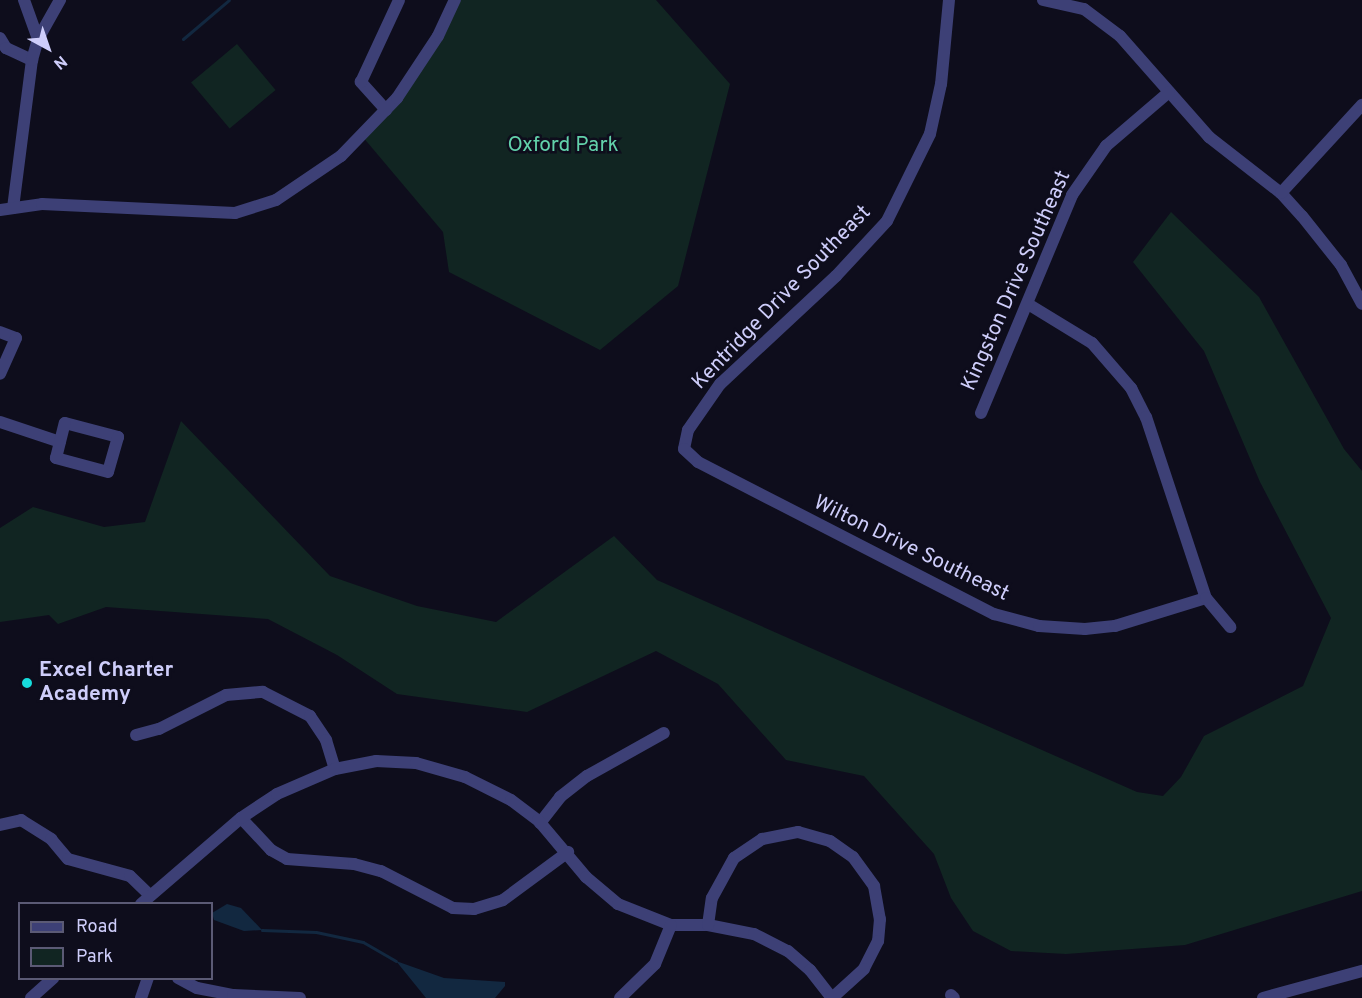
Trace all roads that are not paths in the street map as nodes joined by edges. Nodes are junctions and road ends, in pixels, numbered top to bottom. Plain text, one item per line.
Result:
1 (24, 0) edge
2 (60, 0) edge
3 (399, 0) edge
4 (455, 0) edge
5 (949, 0) edge
6 (1043, 0) edge
7 (38, 39) junction
8 (2, 46) edge
9 (32, 60) junction
10 (1169, 92) junction
11 (1362, 105) edge
12 (386, 110) junction
13 (1281, 193) junction
14 (13, 208) junction
15 (0, 210) edge
16 (1028, 303) junction
17 (1362, 304) edge
18 (0, 332) edge
19 (0, 374) edge
20 (981, 412) dead end
21 (0, 422) edge
22 (60, 442) junction
23 (684, 449) joint
24 (1206, 598) junction
25 (1230, 627) dead end
26 (664, 733) dead end
27 (136, 735) dead end
28 (335, 769) junction
29 (241, 818) junction
30 (540, 823) junction
31 (0, 825) edge
32 (568, 852) junction
33 (150, 895) junction
34 (142, 902) edge
35 (671, 925) junction
36 (708, 925) junction
37 (1362, 970) edge
38 (52, 980) edge
39 (147, 980) edge
40 (181, 980) edge
41 (201, 993) edge
42 (31, 998) edge
43 (141, 998) edge
44 (300, 998) edge
45 (620, 998) edge
46 (832, 998) edge
47 (1263, 998) edge

1 - 7 street
2 - 7 street
3 - 12 street
4 - 12 street
5 - 23 street, Kentridge Drive Southeast
6 - 10 street
7 - 9 street
8 - 9 street
9 - 14 street
10 - 13 street
10 - 16 street, Kingston Drive Southeast
11 - 13 street
12 - 14 street
13 - 17 street
14 - 15 street
16 - 20 street, Kingston Drive Southeast
16 - 24 street
18 - 19 street
21 - 22 street
22 - 22 street
23 - 24 street, Wilton Drive Southeast
24 - 25 street
26 - 30 street
27 - 28 street
28 - 29 street
28 - 30 street
29 - 32 street
29 - 33 street
30 - 32 street
31 - 33 street
32 - 35 street
33 - 34 street
35 - 36 street
35 - 45 street
36 - 46 street
36 - 46 street
37 - 47 street
38 - 42 street
39 - 43 street
40 - 41 street
41 - 44 street

